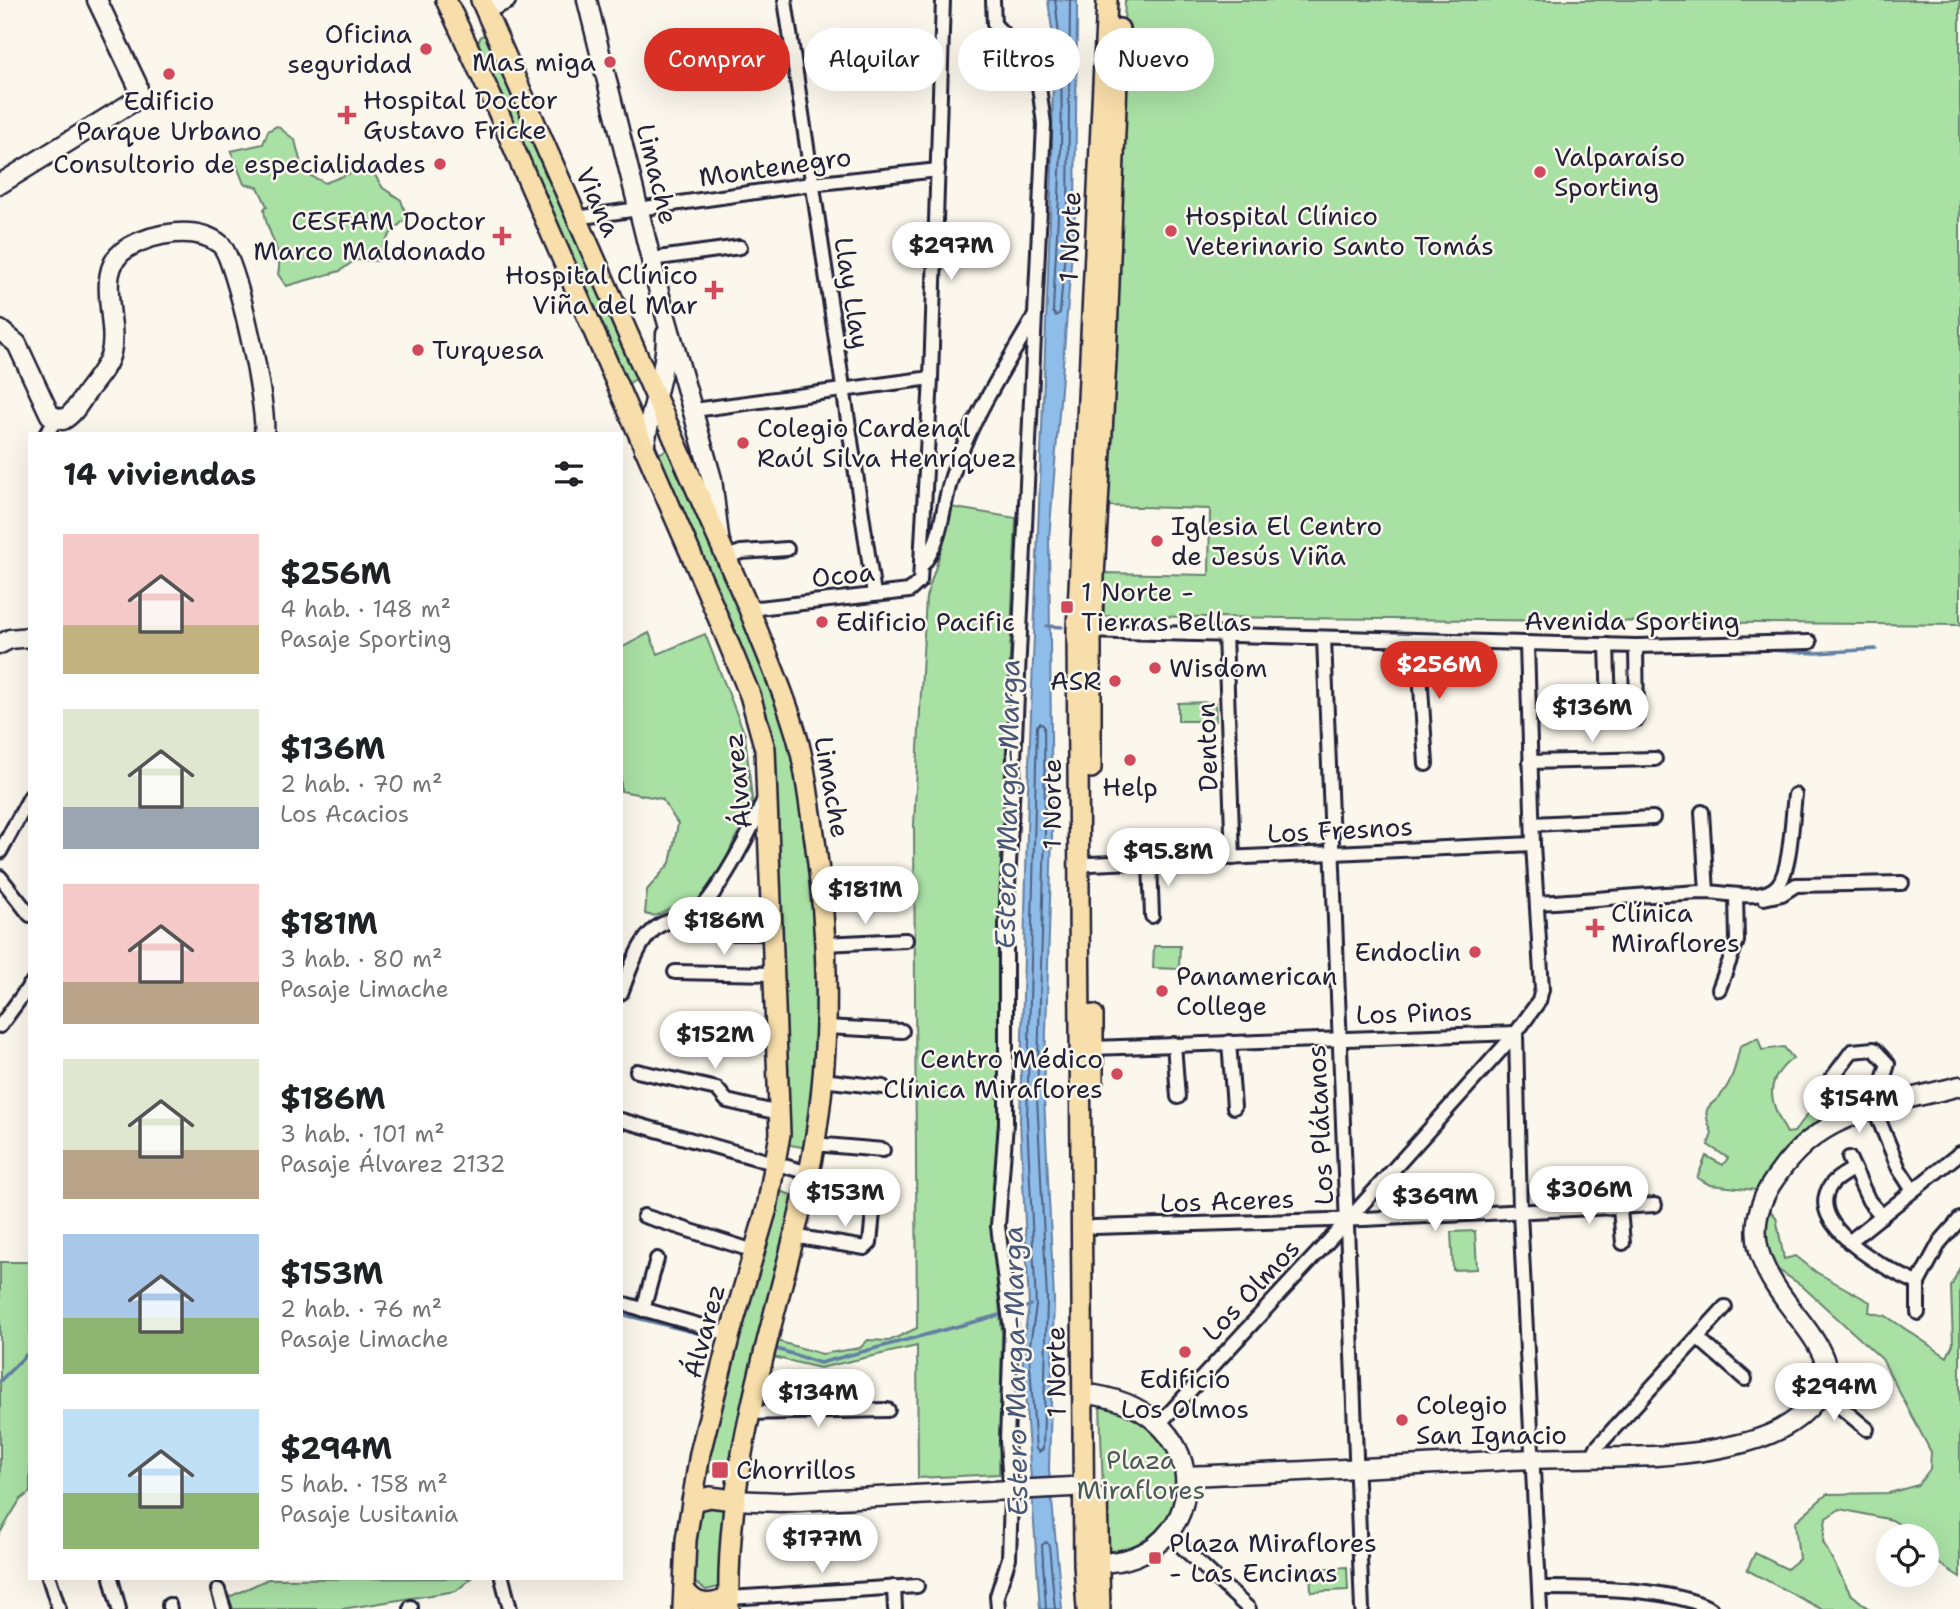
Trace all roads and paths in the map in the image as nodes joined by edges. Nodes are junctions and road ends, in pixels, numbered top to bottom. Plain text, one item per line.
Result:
1 (97, 0) edge
2 (446, 0) edge
3 (456, 0) edge
4 (506, 0) edge
5 (587, 0) edge
6 (785, 0) edge
7 (943, 0) edge
8 (993, 0) edge
9 (1110, 1) edge
10 (483, 5) edge
11 (523, 98) junction
12 (496, 107) junction
13 (938, 170) junction
14 (0, 184) edge
15 (811, 184) junction
16 (639, 210) junction
17 (576, 218) junction
18 (740, 247) dead end
19 (651, 259) junction
20 (1035, 315) junction
21 (666, 320) junction
22 (0, 330) edge
23 (664, 371) junction
24 (684, 373) junction
25 (931, 378) junction
26 (843, 389) junction
27 (655, 397) junction
28 (694, 410) junction
29 (52, 426) edge
30 (264, 432) edge
31 (644, 449) junction
32 (723, 549) junction
33 (787, 549) dead end
34 (923, 564) junction
35 (874, 594) junction
36 (748, 608) junction
37 (1084, 631) junction
38 (1225, 634) junction
39 (28, 637) edge
40 (1324, 638) junction
41 (1419, 641) junction
42 (1810, 642) dead end
43 (1527, 644) junction
44 (0, 645) edge
45 (1606, 645) junction
46 (1636, 646) junction
47 (1609, 710) dead end
48 (1637, 719) dead end
49 (1655, 759) dead end
50 (1530, 762) junction
51 (1426, 764) dead end
52 (768, 788) junction
53 (1794, 795) dead end
54 (1702, 812) dead end
55 (25, 817) edge
56 (1653, 818) dead end
57 (1533, 824) junction
58 (1533, 844) junction
59 (0, 852) edge
60 (1331, 854) junction
61 (1233, 859) junction
62 (1150, 863) junction
63 (1090, 864) junction
64 (0, 877) edge
65 (897, 882) dead end
66 (1902, 883) dead end
67 (820, 888) junction
68 (1707, 892) junction
69 (1741, 894) junction
70 (1537, 903) junction
71 (28, 912) edge
72 (1152, 916) dead end
73 (722, 933) dead end
74 (772, 933) junction
75 (906, 940) dead end
76 (825, 944) junction
77 (674, 972) dead end
78 (774, 974) junction
79 (28, 988) edge
80 (623, 988) edge
81 (1719, 989) dead end
82 (0, 1026) edge
83 (826, 1027) junction
84 (902, 1031) dead end
85 (1516, 1033) junction
86 (1338, 1038) junction
87 (1230, 1042) junction
88 (1174, 1044) junction
89 (1093, 1048) junction
90 (637, 1071) dead end
91 (822, 1080) junction
92 (1829, 1082) dead end
93 (1960, 1086) edge
94 (883, 1087) dead end
95 (1178, 1097) dead end
96 (1234, 1107) dead end
97 (1874, 1108) junction
98 (779, 1113) junction
99 (1856, 1115) junction
100 (623, 1121) edge
101 (814, 1144) junction
102 (883, 1150) dead end
103 (1960, 1153) edge
104 (776, 1166) junction
105 (809, 1173) junction
106 (1912, 1189) junction
107 (875, 1192) dead end
108 (1655, 1205) dead end
109 (1620, 1209) junction
110 (1520, 1212) junction
111 (644, 1216) dead end
112 (1882, 1216) junction
113 (1960, 1219) edge
114 (1348, 1220) junction
115 (1094, 1227) junction
116 (793, 1236) junction
117 (1849, 1242) junction
118 (1623, 1243) dead end
119 (754, 1251) junction
120 (657, 1259) dead end
121 (1918, 1283) junction
122 (623, 1304) edge
123 (1725, 1307) dead end
124 (643, 1310) junction
125 (1918, 1313) dead end
126 (730, 1334) junction
127 (1698, 1338) junction
128 (1745, 1379) dead end
129 (1822, 1392) junction
130 (1089, 1395) junction
131 (888, 1410) dead end
132 (748, 1413) junction
133 (1160, 1423) junction
134 (1867, 1429) dead end
135 (1592, 1457) junction
136 (1532, 1459) junction
137 (1358, 1469) junction
138 (1186, 1476) junction
139 (1084, 1487) junction
140 (734, 1500) junction
141 (692, 1501) junction
142 (1084, 1511) junction
143 (1167, 1533) junction
144 (1099, 1563) junction
145 (50, 1580) edge
146 (112, 1580) edge
147 (503, 1580) edge
148 (917, 1586) dead end
149 (894, 1587) junction
150 (1539, 1588) junction
151 (218, 1590) dead end
152 (683, 1599) edge
153 (729, 1604) edge
154 (59, 1609) edge
155 (119, 1609) edge
156 (224, 1609) edge
157 (510, 1609) edge
158 (895, 1609) edge
159 (998, 1609) edge
160 (1087, 1609) edge
161 (1100, 1609) edge
162 (1249, 1609) edge
163 (1362, 1609) edge
164 (1540, 1609) edge
165 (1711, 1609) edge

1 - 14 street
2 - 12 main road, Álvarez
3 - 10 main road
4 - 10 street
5 - 16 street, Limache
6 - 15 street, Llay Llay
7 - 13 street
8 - 20 street
9 - 37 main road, 1 Norte
9 - 37 main road, 1 Norte
10 - 11 main road, Viana
11 - 12 main road
11 - 17 main road, Viana
12 - 31 main road, Álvarez
13 - 15 street, Montenegro
13 - 25 street
15 - 16 street, Montenegro
15 - 26 street, Llay Llay
16 - 17 street, Montenegro
16 - 19 street, Limache
17 - 27 main road, Viana
18 - 19 street
19 - 21 street, Limache
20 - 34 street
20 - 159 street
21 - 23 street, Limache
21 - 24 street, Limache
22 - 29 street
23 - 24 street
23 - 27 street, Limache
24 - 28 street, Limache
25 - 26 street
25 - 34 street
26 - 28 street
26 - 35 street, Llay Llay
27 - 31 street, Limache
27 - 32 main road, Viana
28 - 32 street, Limache
29 - 30 street
31 - 52 main road, Álvarez
32 - 33 street
32 - 36 main road, Limache
34 - 35 street, Ocoa
35 - 36 street, Ocoa
36 - 67 main road, Limache
37 - 38 street, Avenida Sporting
37 - 63 main road, 1 Norte
37 - 130 main road, 1 Norte
38 - 40 street, Avenida Sporting
38 - 61 street, Denton
39 - 44 street
40 - 41 street, Avenida Sporting
40 - 60 street, Los Plátanos
41 - 43 street, Avenida Sporting
41 - 51 street
42 - 46 street, Avenida Sporting
43 - 45 street, Avenida Sporting
43 - 50 street, Los Olmos
45 - 46 street, Avenida Sporting
45 - 47 street
46 - 48 street
49 - 50 street
50 - 57 street, Los Olmos
52 - 74 main road, Álvarez
52 - 80 street
53 - 69 street
54 - 68 street
55 - 59 street
56 - 57 street
57 - 58 street, Los Olmos
58 - 60 street, Los Fresnos
58 - 70 street, Los Olmos
60 - 61 street, Los Fresnos
60 - 86 street, Los Plátanos
61 - 62 street, Los Fresnos
62 - 63 street, Los Fresnos
62 - 72 street
63 - 89 main road, 1 Norte
64 - 71 street
65 - 67 street
66 - 69 street
67 - 76 main road, Limache
68 - 69 street
68 - 70 street
69 - 81 street
70 - 85 street, Los Olmos
73 - 74 street
74 - 78 main road, Álvarez
75 - 76 street
76 - 83 main road, Limache
77 - 78 street
78 - 98 main road, Álvarez
79 - 82 street
83 - 84 street
83 - 91 main road, Limache
85 - 86 street, Los Pinos
85 - 110 street
85 - 114 street, Los Olmos
86 - 87 street, Los Pinos
86 - 114 street, Los Plátanos
87 - 88 street, Los Pinos
87 - 96 street
88 - 89 street, Los Pinos
88 - 95 street
89 - 115 main road, 1 Norte
90 - 98 street
91 - 94 street
91 - 101 main road, Limache
92 - 99 street
93 - 97 street
97 - 99 street
97 - 106 street
98 - 104 main road, Álvarez
99 - 129 street
100 - 104 street
101 - 102 street
101 - 105 main road, Limache
103 - 106 street
104 - 105 street
104 - 119 main road, Álvarez
105 - 116 main road, Limache
106 - 112 street
107 - 116 street
108 - 109 street, Los Aceres
109 - 110 street, Los Aceres
109 - 118 street
110 - 114 street, Los Aceres
110 - 136 street
111 - 119 street
112 - 117 street
112 - 117 street
113 - 121 street
114 - 115 street, Los Aceres
114 - 133 street, Los Olmos
114 - 137 street, Los Plátanos
115 - 130 main road, 1 Norte
116 - 132 main road, Limache
117 - 121 street
119 - 126 main road, Álvarez
120 - 124 street
121 - 125 street
122 - 124 street
123 - 127 street
124 - 126 street
126 - 141 main road, Álvarez
127 - 128 street
127 - 135 street
129 - 134 street
129 - 135 street
130 - 133 street
130 - 139 main road, 1 Norte
131 - 132 street
132 - 140 main road, Limache
133 - 138 street
135 - 136 street
136 - 137 street
136 - 150 street
137 - 138 street
137 - 163 street, Los Plátanos
138 - 143 street
139 - 140 street, bridge
139 - 142 main road, 1 Norte
139 - 144 main road, 1 Norte
140 - 141 main road
140 - 153 main road, Limache
141 - 152 main road, Álvarez
142 - 144 main road
142 - 160 main road, 1 Norte
143 - 144 street
143 - 162 street
144 - 161 main road, 1 Norte
145 - 154 street
146 - 155 street
147 - 157 street
148 - 149 street
149 - 153 street
149 - 158 street
150 - 164 street
150 - 165 street
151 - 156 street
152 - 153 main road

